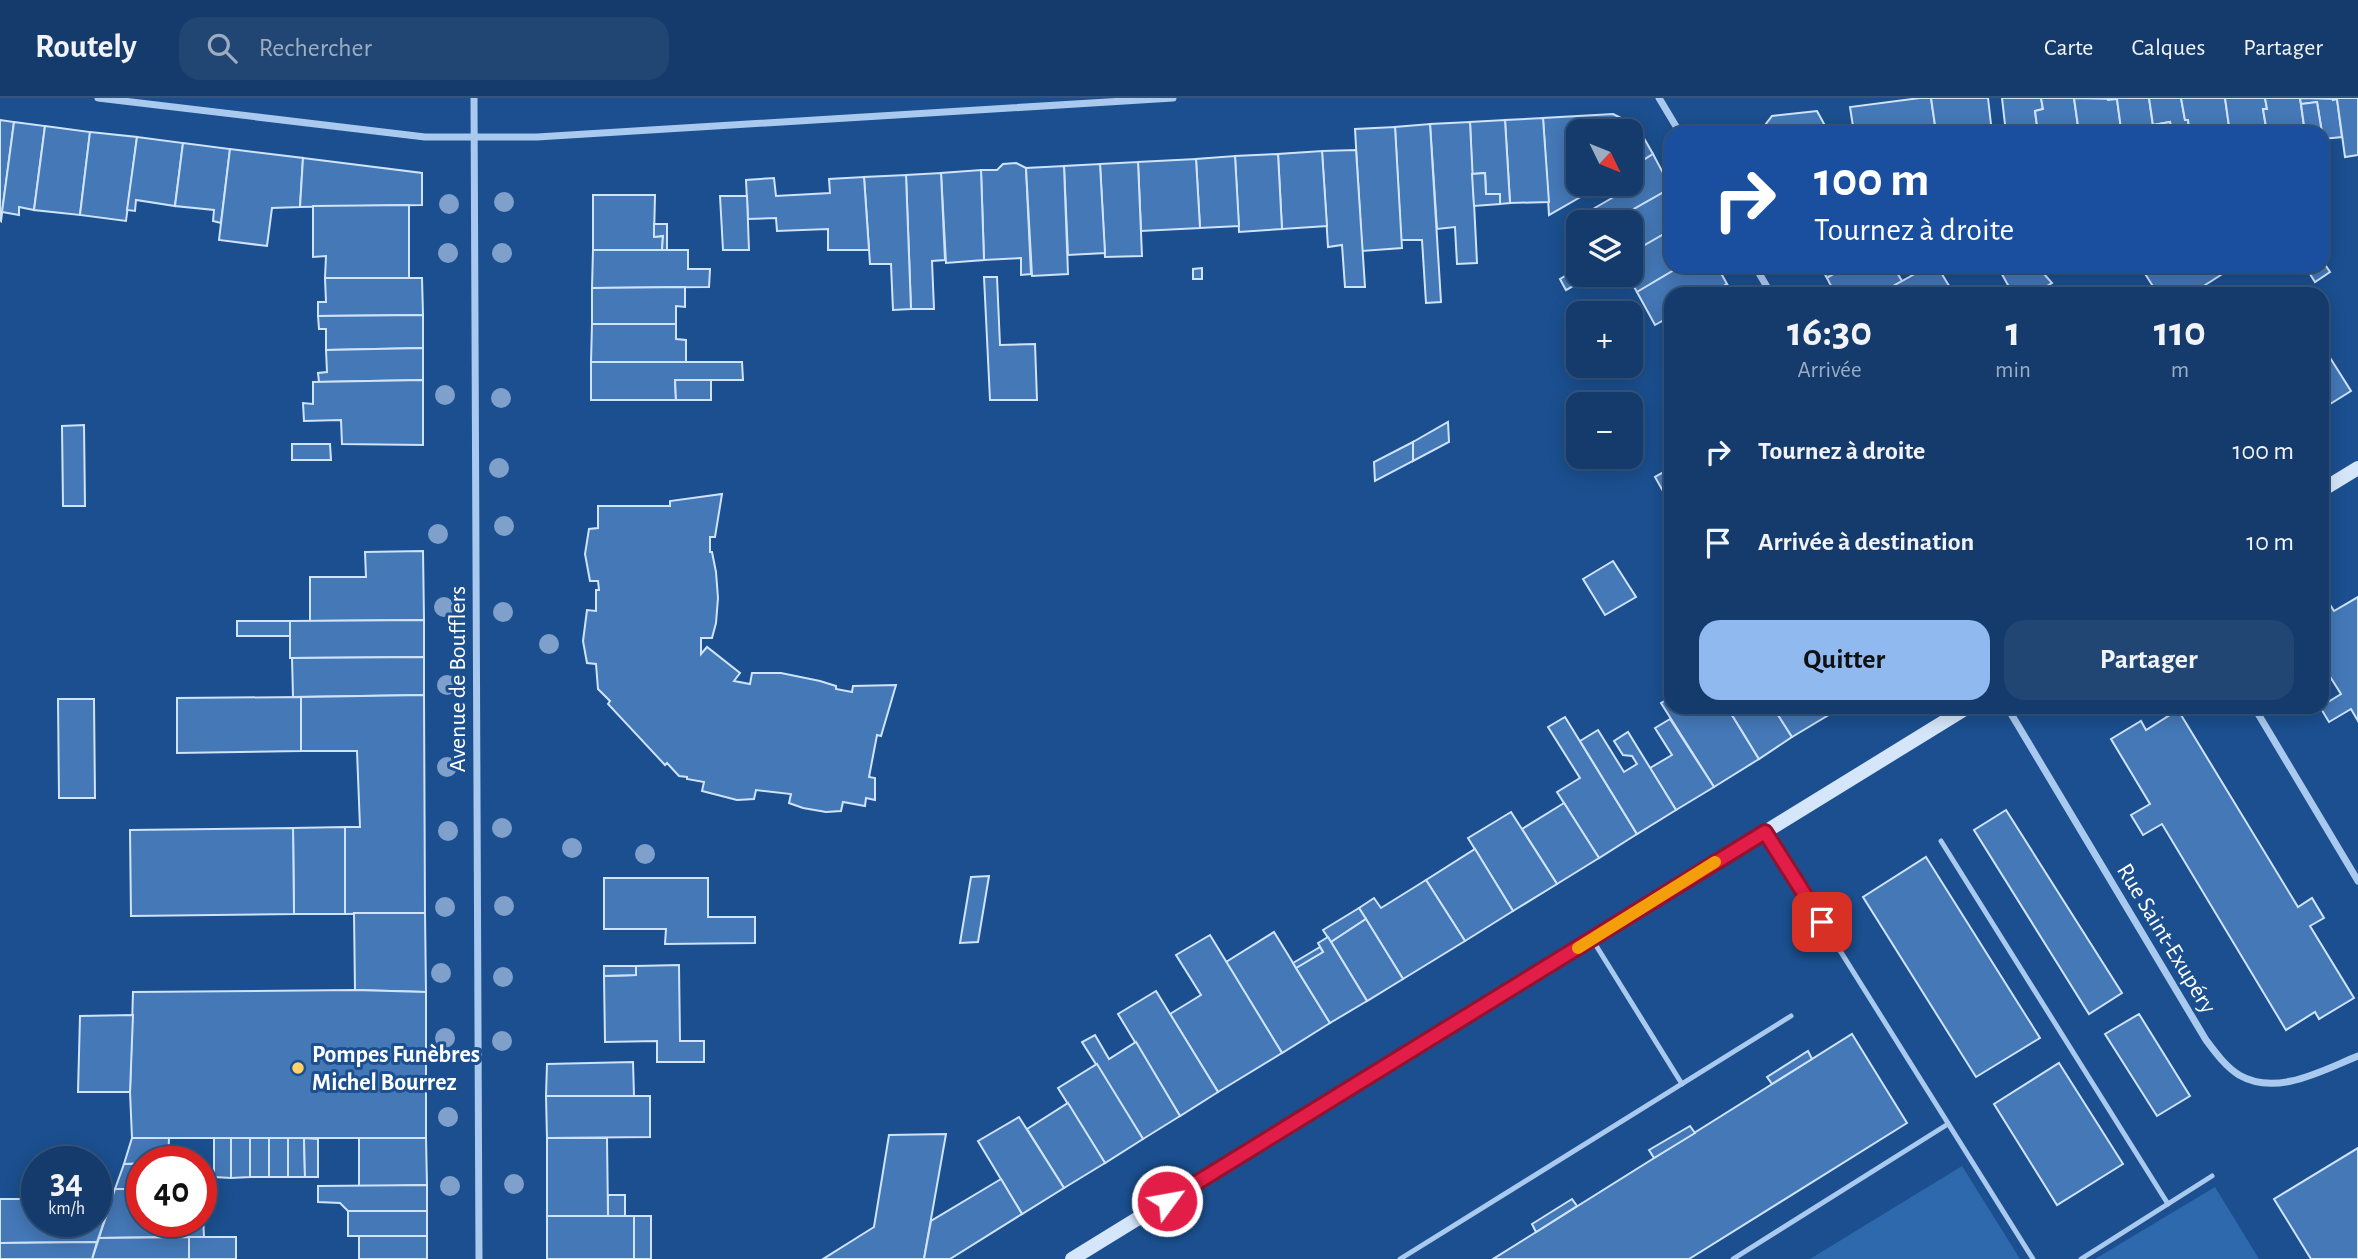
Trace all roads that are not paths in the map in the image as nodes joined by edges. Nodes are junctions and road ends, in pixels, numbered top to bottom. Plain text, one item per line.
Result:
1 (98, 98) edge
2 (474, 98) edge
3 (1173, 98) edge
4 (1659, 98) edge
5 (1675, 126) edge
6 (474, 135) junction
7 (2358, 468) edge
8 (2329, 486) edge
9 (1957, 714) edge
10 (2011, 714) edge
11 (2258, 714) edge
12 (1765, 832) junction
13 (1941, 841) dead end
14 (2358, 881) edge
15 (1592, 939) junction
16 (1791, 1016) dead end
17 (2357, 1058) edge
18 (1682, 1084) junction
19 (1948, 1124) junction
20 (2212, 1176) dead end
21 (2168, 1204) junction
22 (479, 1259) edge
23 (1072, 1259) edge
24 (1400, 1259) edge
25 (1733, 1259) edge
26 (2032, 1259) edge
27 (2081, 1259) edge

1 - 6 street
2 - 6 street, Avenue de Boufflers
3 - 6 street
4 - 5 street
6 - 22 street, Avenue de Boufflers
7 - 8 street
9 - 12 street
10 - 17 street, Rue Saint-Exupéry
11 - 14 street
12 - 15 street
12 - 19 lane
13 - 21 lane
15 - 18 lane
15 - 23 street
16 - 18 lane
18 - 24 lane
19 - 25 lane
19 - 26 lane
20 - 21 lane
21 - 27 lane

